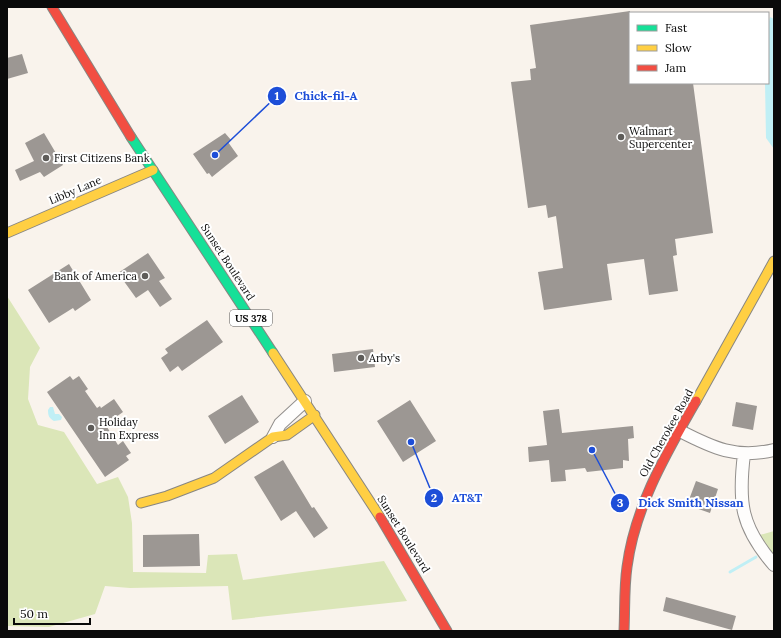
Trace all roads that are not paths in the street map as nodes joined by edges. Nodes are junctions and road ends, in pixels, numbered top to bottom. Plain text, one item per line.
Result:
1 (52, 7) edge
2 (153, 170) junction
3 (7, 233) edge
4 (774, 262) edge
5 (306, 401) junction
6 (315, 415) junction
7 (680, 431) junction
8 (273, 437) junction
9 (774, 450) edge
10 (744, 454) junction
11 (141, 502) dead end
12 (774, 565) edge
13 (447, 631) edge
14 (624, 631) edge

1 - 2 street, Sunset Boulevard / US 378
2 - 3 street, Libby Lane
2 - 5 street, Sunset Boulevard / US 378
4 - 7 street, Old Cherokee Road
5 - 6 street, Sunset Boulevard / US 378
5 - 8 street
6 - 8 street
6 - 13 street, Sunset Boulevard / US 378
7 - 10 street
7 - 14 street, Old Cherokee Road
8 - 11 street
9 - 10 street
10 - 12 street

